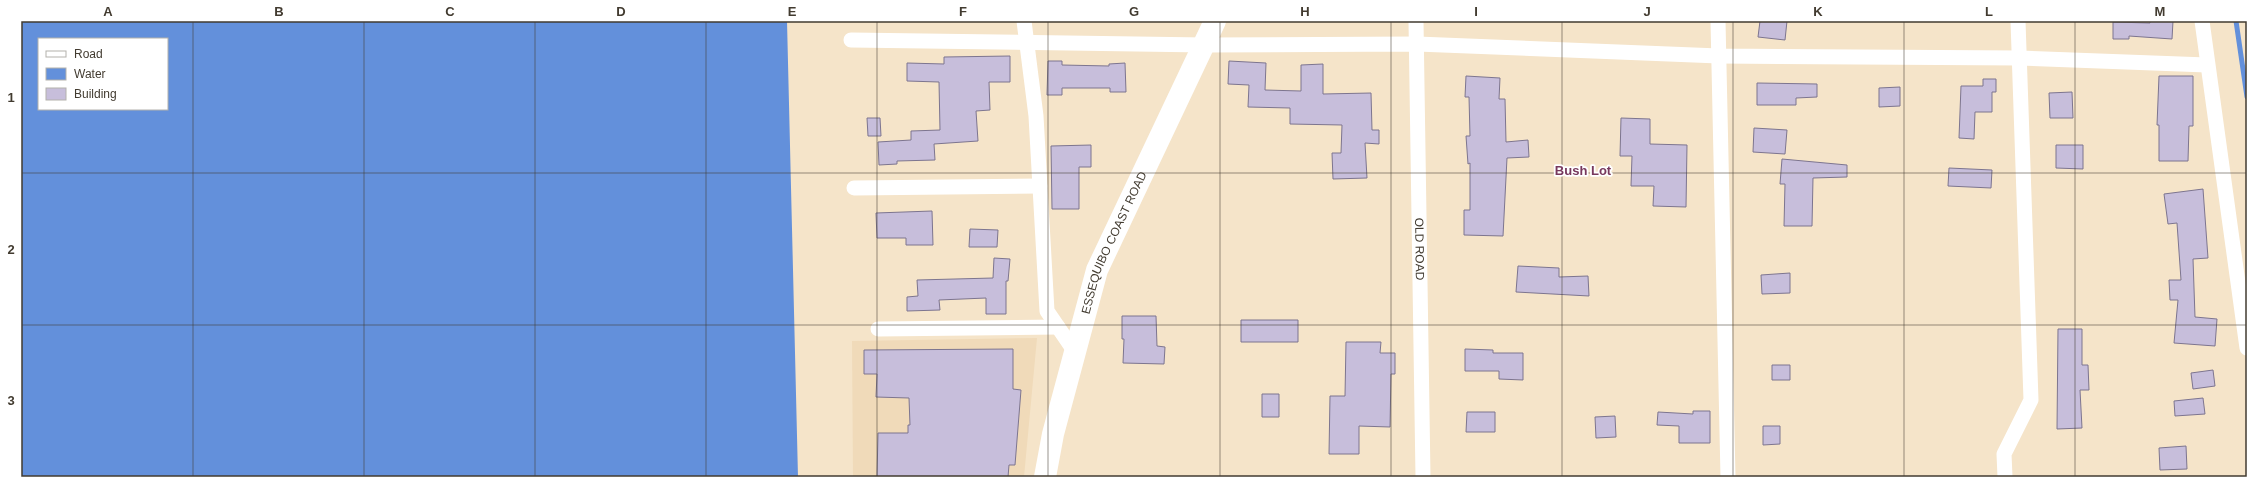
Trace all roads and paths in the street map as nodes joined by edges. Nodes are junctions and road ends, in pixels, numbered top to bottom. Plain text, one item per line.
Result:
1 (1024, 21) edge
2 (1215, 21) edge
3 (1416, 21) edge
4 (1718, 21) edge
5 (2018, 21) edge
6 (2202, 21) edge
7 (850, 40) dead end
8 (1025, 42) junction
9 (1417, 44) junction
10 (1205, 45) junction
11 (1719, 56) junction
12 (2019, 58) junction
13 (2207, 64) junction
14 (1040, 186) junction
15 (854, 188) dead end
16 (1058, 327) junction
17 (878, 329) dead end
18 (2247, 348) edge
19 (1075, 352) junction
20 (1045, 477) edge
21 (1423, 477) edge
22 (1728, 477) edge
23 (2005, 477) edge

1 - 8 street
2 - 10 main road, ESSEQUIBO COAST ROAD
3 - 9 street, OLD ROAD
4 - 11 street
5 - 12 street
6 - 13 street
7 - 8 street
8 - 10 street
8 - 14 street
9 - 10 street
9 - 11 street
9 - 21 street, OLD ROAD
10 - 19 main road, ESSEQUIBO COAST ROAD
11 - 12 street
11 - 22 street
12 - 13 street
12 - 23 street
13 - 18 street
14 - 15 street
14 - 16 street
16 - 17 street
16 - 19 street
19 - 20 main road, ESSEQUIBO COAST ROAD

